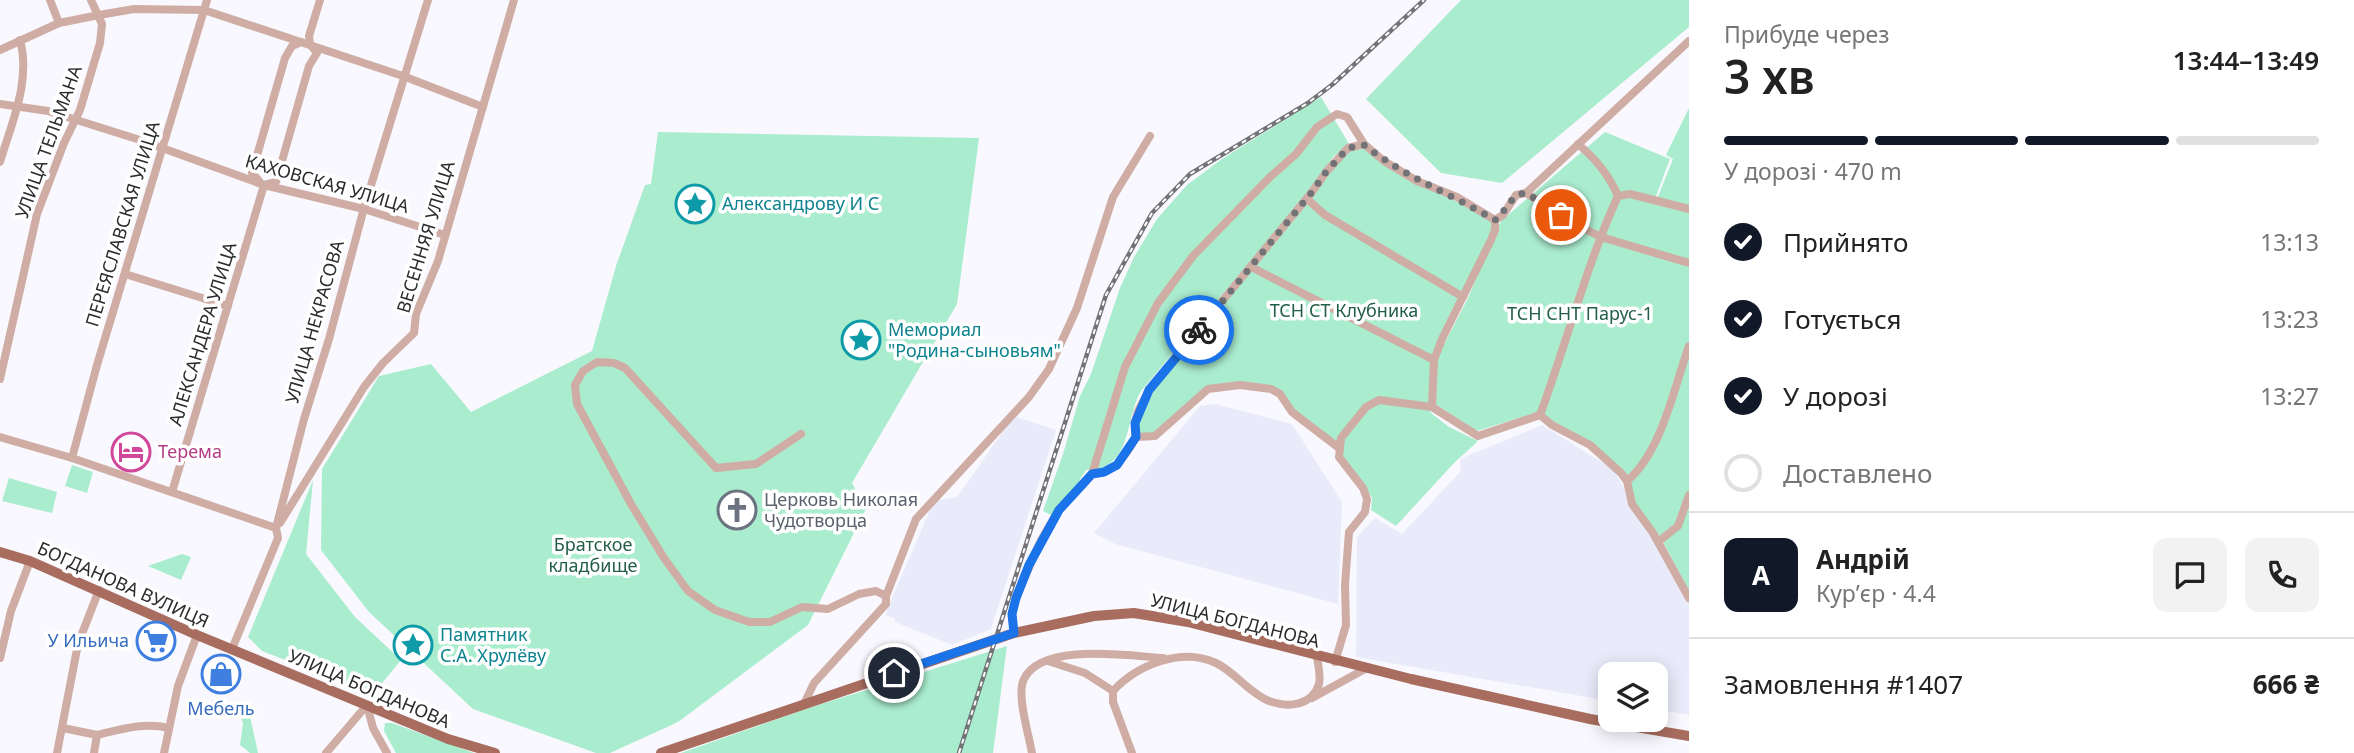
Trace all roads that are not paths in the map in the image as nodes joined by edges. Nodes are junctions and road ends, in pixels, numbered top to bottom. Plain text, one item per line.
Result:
1 (50, 0) edge
2 (91, 0) edge
3 (208, 0) edge
4 (320, 0) edge
5 (428, 0) edge
6 (514, 0) edge
7 (205, 10) junction
8 (99, 15) junction
9 (59, 23) junction
10 (20, 40) junction
11 (307, 41) junction
12 (1689, 41) edge
13 (0, 50) edge
14 (403, 76) junction
15 (0, 104) edge
16 (16, 107) junction
17 (483, 107) junction
18 (76, 120) junction
19 (1150, 136) dead end
20 (1578, 144) junction
21 (1364, 145) junction
22 (162, 149) junction
23 (0, 162) edge
24 (264, 185) junction
25 (1526, 193) junction
26 (1618, 195) junction
27 (1307, 199) junction
28 (364, 209) junction
29 (1689, 209) edge
30 (1495, 220) junction
31 (444, 235) junction
32 (1601, 237) junction
33 (1689, 263) edge
34 (1251, 267) junction
35 (125, 274) junction
36 (1463, 297) junction
37 (228, 306) junction
38 (0, 329) edge
39 (11, 332) junction
40 (1689, 346) edge
41 (1434, 360) junction
42 (0, 379) edge
43 (1433, 407) junction
44 (1540, 415) junction
45 (802, 434) dead end
46 (0, 437) edge
47 (1136, 437) junction
48 (1339, 448) junction
49 (72, 458) junction
50 (1092, 474) junction
51 (1627, 481) junction
52 (172, 492) junction
53 (1689, 495) edge
54 (276, 528) junction
55 (1658, 542) junction
56 (0, 552) edge
57 (30, 561) junction
58 (99, 590) junction
59 (886, 596) junction
60 (1689, 598) edge
61 (1014, 633) junction
62 (197, 635) junction
63 (232, 649) junction
64 (1317, 657) junction
65 (0, 658) edge
66 (1166, 658) junction
67 (1045, 660) junction
68 (1335, 662) junction
69 (1365, 669) junction
70 (1113, 691) junction
71 (1309, 699) junction
72 (804, 704) junction
73 (367, 705) junction
74 (62, 727) junction
75 (170, 728) junction
76 (97, 735) junction
77 (1689, 736) edge
78 (57, 753) edge
79 (94, 753) edge
80 (164, 753) edge
81 (326, 753) edge
82 (387, 753) edge
83 (495, 753) edge
84 (661, 753) edge
85 (1032, 753) edge
86 (1132, 753) edge

1 - 9 street
2 - 8 street, УЛИЦА ТЕЛЬМАНА
3 - 7 street, ПЕРЕЯСЛАВСКАЯ УЛИЦА
4 - 11 street, АЛЕКСАНДЕРА УЛИЦА
5 - 14 street, УЛИЦА НЕКРАСОВА
6 - 17 street, ВЕСЕННЯЯ УЛИЦА
7 - 8 street
7 - 11 street
7 - 22 street, ПЕРЕЯСЛАВСКАЯ УЛИЦА
8 - 9 street
8 - 18 street, УЛИЦА ТЕЛЬМАНА
9 - 10 street
10 - 13 street
10 - 16 street
11 - 14 street
11 - 24 street, АЛЕКСАНДЕРА УЛИЦА
11 - 24 street, АЛЕКСАНДЕРА УЛИЦА
12 - 20 street
14 - 17 street
14 - 28 street, УЛИЦА НЕКРАСОВА
15 - 16 street, КАХОВСКАЯ УЛИЦА
16 - 18 street, КАХОВСКАЯ УЛИЦА
16 - 23 street
17 - 31 street, ВЕСЕННЯЯ УЛИЦА
18 - 22 street, КАХОВСКАЯ УЛИЦА
18 - 39 street, УЛИЦА ТЕЛЬМАНА
19 - 59 street
20 - 25 street
20 - 26 street
21 - 27 street
21 - 30 street
21 - 50 street
22 - 24 street, КАХОВСКАЯ УЛИЦА
22 - 35 street, ПЕРЕЯСЛАВСКАЯ УЛИЦА
24 - 28 street, КАХОВСКАЯ УЛИЦА
24 - 37 street, АЛЕКСАНДЕРА УЛИЦА
25 - 30 street
25 - 32 street
26 - 29 street
26 - 32 street
27 - 34 street
27 - 36 street
28 - 31 street, КАХОВСКАЯ УЛИЦА
28 - 54 street, УЛИЦА НЕКРАСОВА
30 - 36 street
31 - 54 street, ВЕСЕННЯЯ УЛИЦА
32 - 33 street
32 - 44 street
34 - 41 street
34 - 47 street
35 - 37 street
35 - 49 street, ПЕРЕЯСЛАВСКАЯ УЛИЦА
36 - 41 street
37 - 52 street, АЛЕКСАНДЕРА УЛИЦА
38 - 39 street
39 - 42 street, УЛИЦА ТЕЛЬМАНА
40 - 51 street
41 - 43 street
43 - 44 street
43 - 48 street
44 - 51 street
45 - 59 street
46 - 49 street
47 - 48 street
47 - 50 street
48 - 68 street
49 - 52 street
50 - 61 street
51 - 55 street
52 - 54 street
53 - 55 street
54 - 63 street, УЛИЦА НЕКРАСОВА
55 - 60 street
56 - 57 main road, БОГДАНОВА ВУЛИЦЯ
57 - 58 main road, БОГДАНОВА ВУЛИЦЯ
57 - 65 street
58 - 62 main road, БОГДАНОВА ВУЛИЦЯ
58 - 74 street
59 - 72 street
61 - 64 main road, УЛИЦА БОГДАНОВА
61 - 72 main road, УЛИЦА БОГДАНОВА
62 - 63 main road, БОГДАНОВА ВУЛИЦЯ
62 - 75 street
63 - 73 main road, УЛИЦА БОГДАНОВА
64 - 68 main road, УЛИЦА БОГДАНОВА
64 - 71 street
66 - 67 street
66 - 70 street
66 - 71 street
67 - 70 street
67 - 85 street
68 - 69 main road, УЛИЦА БОГДАНОВА
69 - 71 street
69 - 77 main road, УЛИЦА БОГДАНОВА
70 - 86 street
72 - 84 main road, УЛИЦА БОГДАНОВА
73 - 81 street
73 - 82 street
73 - 83 main road, УЛИЦА БОГДАНОВА
74 - 76 street
74 - 78 street
75 - 76 street
75 - 80 street
76 - 79 street

